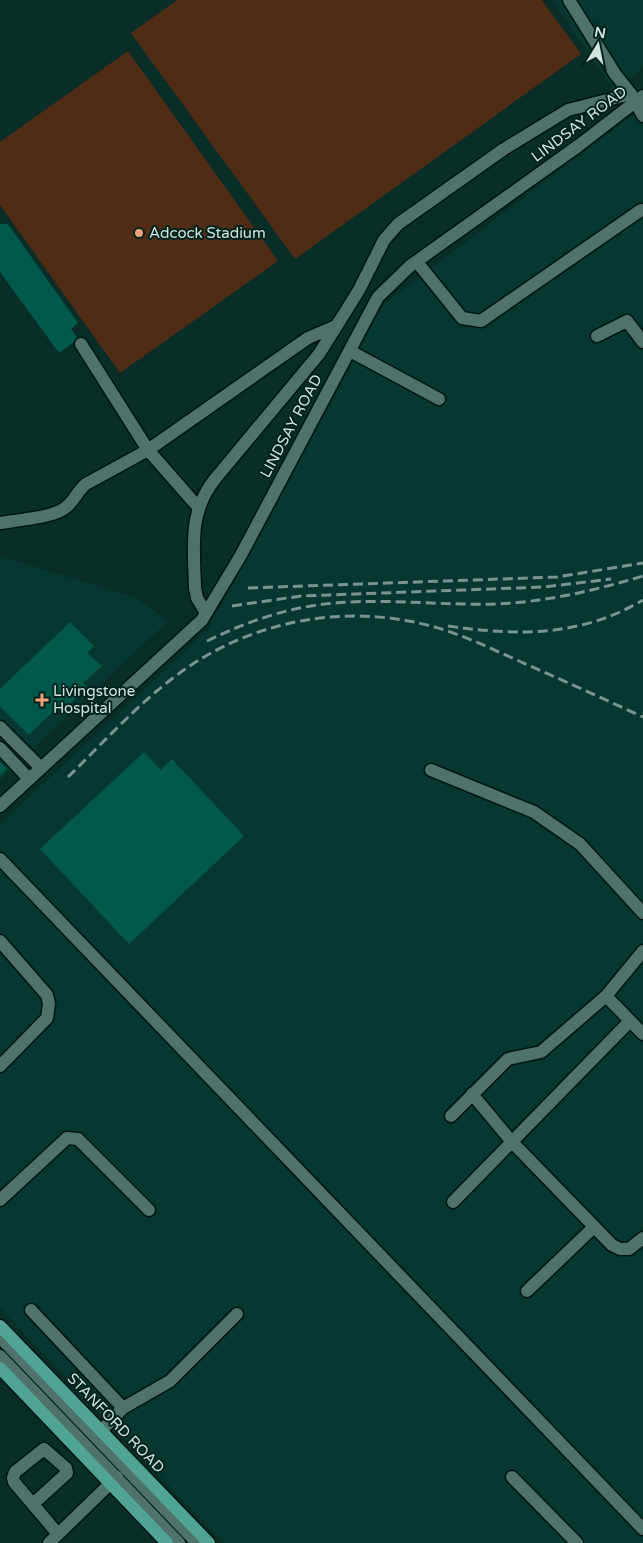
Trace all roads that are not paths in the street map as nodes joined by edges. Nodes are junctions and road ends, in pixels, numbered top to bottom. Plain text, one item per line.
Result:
1 (569, 0) edge
2 (637, 98) edge
3 (643, 116) edge
4 (641, 210) dead end
5 (416, 262) junction
6 (336, 326) junction
7 (597, 336) dead end
8 (643, 342) edge
9 (81, 344) dead end
10 (350, 351) junction
11 (439, 399) dead end
12 (148, 450) junction
13 (198, 507) junction
14 (0, 523) edge
15 (206, 613) junction
16 (0, 728) edge
17 (0, 748) edge
18 (41, 768) junction
19 (431, 770) dead end
20 (29, 780) junction
21 (0, 806) edge
22 (0, 859) edge
23 (643, 913) edge
24 (0, 941) edge
25 (643, 952) edge
26 (606, 996) junction
27 (630, 1021) junction
28 (643, 1034) edge
29 (0, 1066) edge
30 (472, 1094) junction
31 (451, 1116) dead end
32 (512, 1142) junction
33 (0, 1200) edge
34 (453, 1202) dead end
35 (149, 1210) dead end
36 (594, 1226) junction
37 (643, 1238) edge
38 (527, 1291) dead end
39 (31, 1310) dead end
40 (237, 1314) dead end
41 (0, 1326) edge
42 (0, 1337) edge
43 (0, 1356) edge
44 (0, 1368) edge
45 (123, 1408) junction
46 (101, 1431) junction
47 (121, 1473) junction
48 (512, 1477) dead end
49 (33, 1504) junction
50 (643, 1529) edge
51 (53, 1539) edge
52 (167, 1543) edge
53 (179, 1543) edge
54 (197, 1543) edge
55 (208, 1543) edge
56 (577, 1543) edge

1 - 2 street
2 - 3 street
2 - 5 street, LINDSAY ROAD
2 - 6 street
4 - 5 street
5 - 10 street, LINDSAY ROAD
6 - 12 street
6 - 13 street
7 - 8 street
9 - 12 street
10 - 11 street
10 - 15 street, LINDSAY ROAD
12 - 13 street
12 - 14 street
13 - 15 street
15 - 18 street, LINDSAY ROAD
16 - 18 street
17 - 20 street
18 - 20 street, LINDSAY ROAD
19 - 23 street
20 - 21 street, LINDSAY ROAD
22 - 50 street
24 - 29 street
25 - 26 street
26 - 27 street
26 - 30 street
27 - 28 street
27 - 32 street
30 - 31 street
30 - 32 street
32 - 34 street
32 - 36 street
33 - 35 street
36 - 37 street
36 - 38 street
39 - 45 street
40 - 45 street
41 - 46 main road, STANFORD ROAD
42 - 47 street
43 - 47 street
44 - 47 main road, STANFORD ROAD
45 - 46 street
46 - 47 main road, STANFORD ROAD
47 - 51 street
47 - 52 main road, STANFORD ROAD
47 - 53 street
47 - 54 street
47 - 55 main road, STANFORD ROAD
48 - 56 street
49 - 49 street
49 - 51 street

